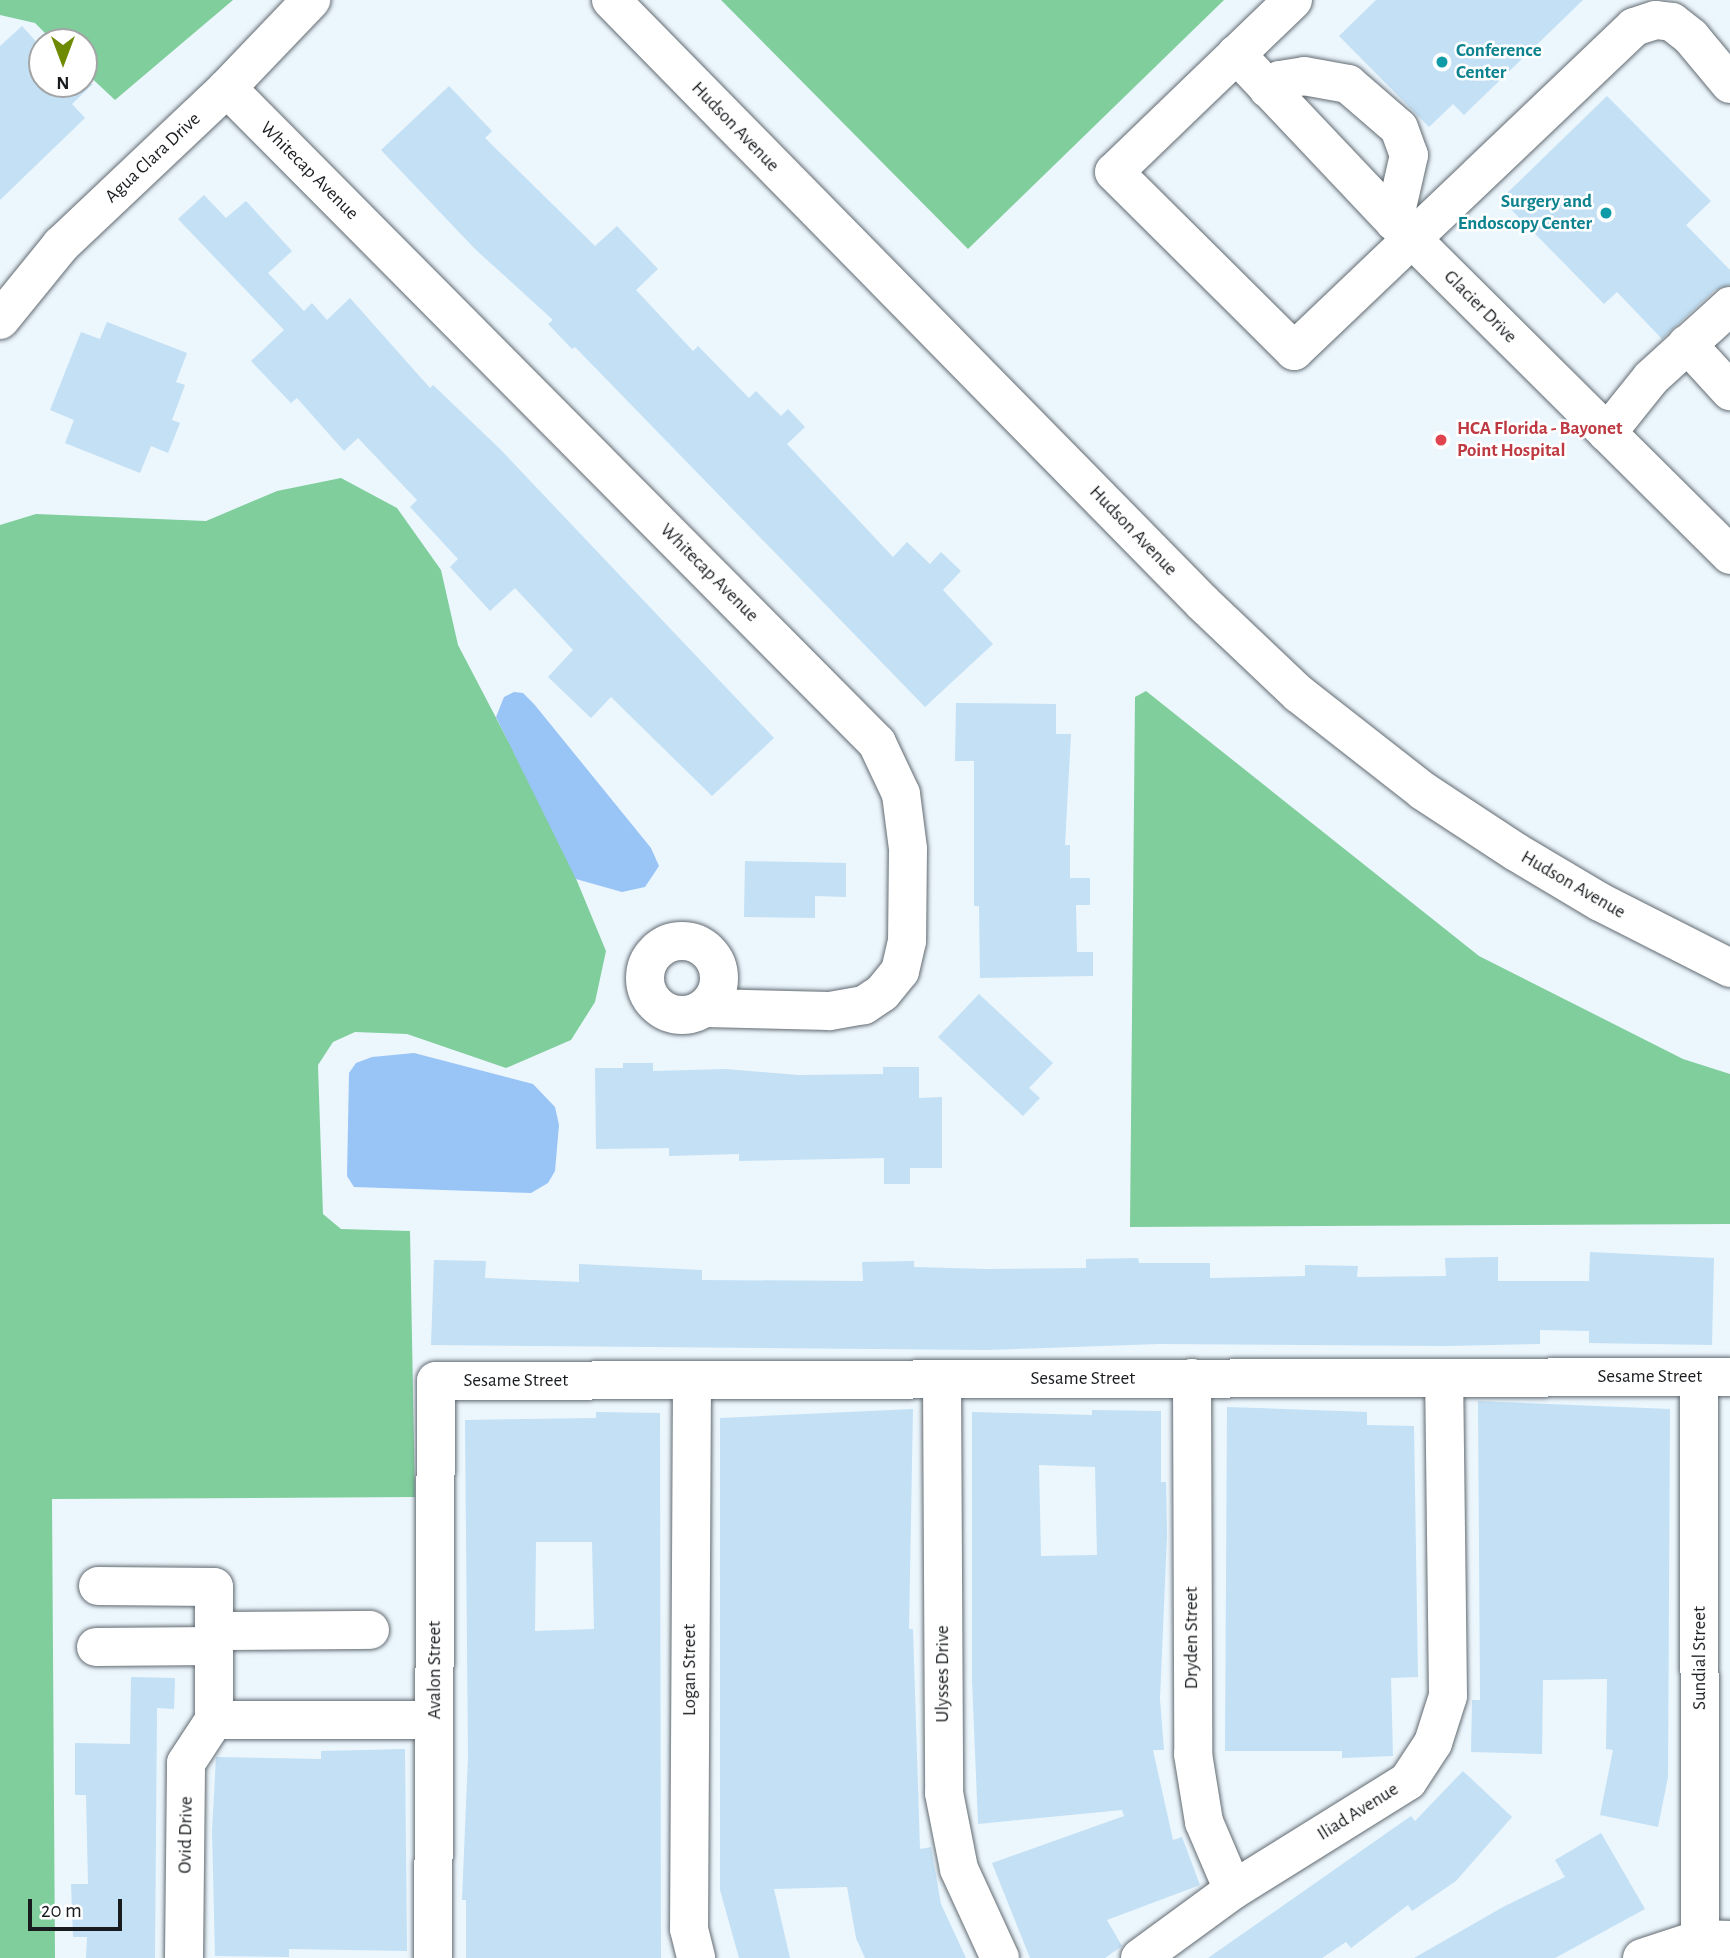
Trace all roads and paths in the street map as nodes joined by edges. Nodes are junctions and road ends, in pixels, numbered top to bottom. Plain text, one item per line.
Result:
1 (311, 0) edge
2 (611, 0) edge
3 (1293, 0) edge
4 (1236, 54) junction
5 (1730, 84) edge
6 (227, 88) junction
7 (1268, 89) junction
8 (1402, 230) junction
9 (1730, 306) edge
10 (0, 320) edge
11 (1687, 344) junction
12 (1730, 391) edge
13 (1607, 433) junction
14 (1730, 555) edge
15 (1730, 968) edge
16 (706, 1008) dead end
17 (1715, 1377) edge
18 (1192, 1378) junction
19 (1444, 1378) junction
20 (692, 1380) junction
21 (942, 1380) junction
22 (436, 1381) joint
23 (98, 1586) dead end
24 (370, 1630) dead end
25 (214, 1639) junction
26 (96, 1647) dead end
27 (214, 1720) junction
28 (434, 1720) junction
29 (1233, 1890) junction
30 (1715, 1940) edge
31 (184, 1958) edge
32 (433, 1958) edge
33 (696, 1958) edge
34 (1000, 1958) edge
35 (1140, 1958) edge
36 (1642, 1958) edge

1 - 6 street, Agua Clara Drive
2 - 15 street, Hudson Avenue
3 - 4 street
4 - 7 street, Glacier Drive
4 - 8 street
5 - 8 street
6 - 10 street, Agua Clara Drive
6 - 16 street, Whitecap Avenue
7 - 8 street, Glacier Drive
7 - 8 street
8 - 13 street, Glacier Drive
9 - 11 street
11 - 12 street
11 - 13 street
13 - 14 street, Glacier Drive
17 - 19 street, Sesame Street
17 - 30 street, Sundial Street
18 - 19 street, Sesame Street
18 - 21 street, Sesame Street
18 - 29 street, Dryden Street
19 - 29 street, Iliad Avenue
20 - 21 street, Sesame Street
20 - 22 street, Sesame Street
20 - 33 street, Logan Street
21 - 34 street, Ulysses Drive
22 - 28 street, Avalon Street
23 - 25 street
24 - 25 street
25 - 26 street
25 - 27 street
27 - 28 street
27 - 31 street, Ovid Drive
28 - 32 street, Avalon Street
29 - 35 street, Iliad Avenue
30 - 36 street

